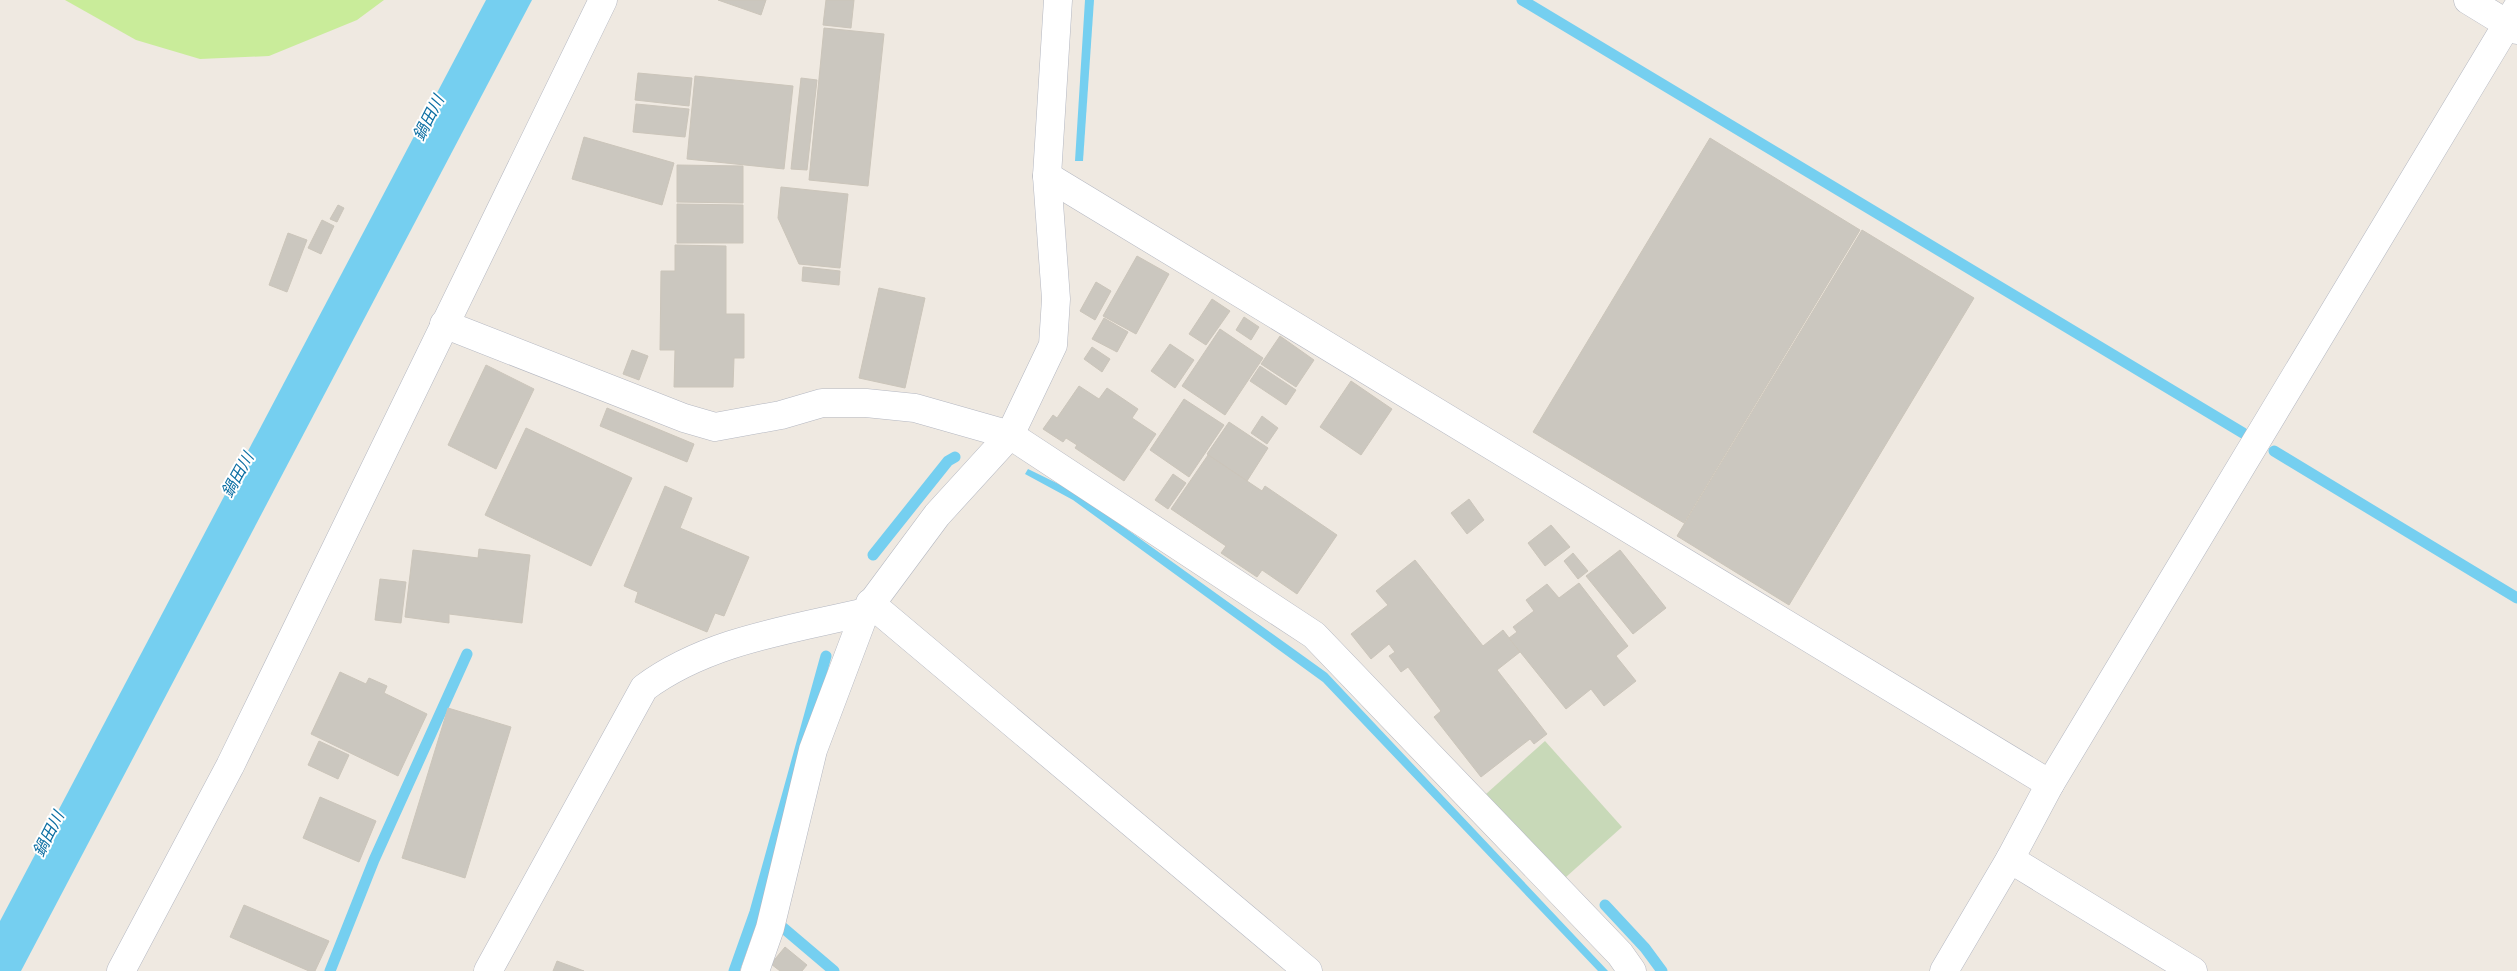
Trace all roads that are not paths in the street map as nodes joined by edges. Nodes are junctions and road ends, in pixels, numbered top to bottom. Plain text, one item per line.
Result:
1 (603, 0) edge
2 (1058, 0) edge
3 (2468, 0) edge
4 (2514, 20) edge
5 (1047, 176) junction
6 (444, 324) junction
7 (1010, 434) junction
8 (868, 608) junction
9 (2050, 784) junction
10 (2010, 859) junction
11 (121, 971) edge
12 (488, 971) edge
13 (755, 971) edge
14 (1308, 971) edge
15 (1632, 971) edge
16 (1944, 971) edge
17 (2194, 971) edge

1 - 6 street
2 - 5 street
3 - 4 street
4 - 9 street
5 - 7 street
5 - 9 street
6 - 7 street
6 - 11 street
7 - 8 street
7 - 15 street
8 - 12 street
8 - 13 street
8 - 14 street
9 - 10 street
10 - 16 street
10 - 17 street

